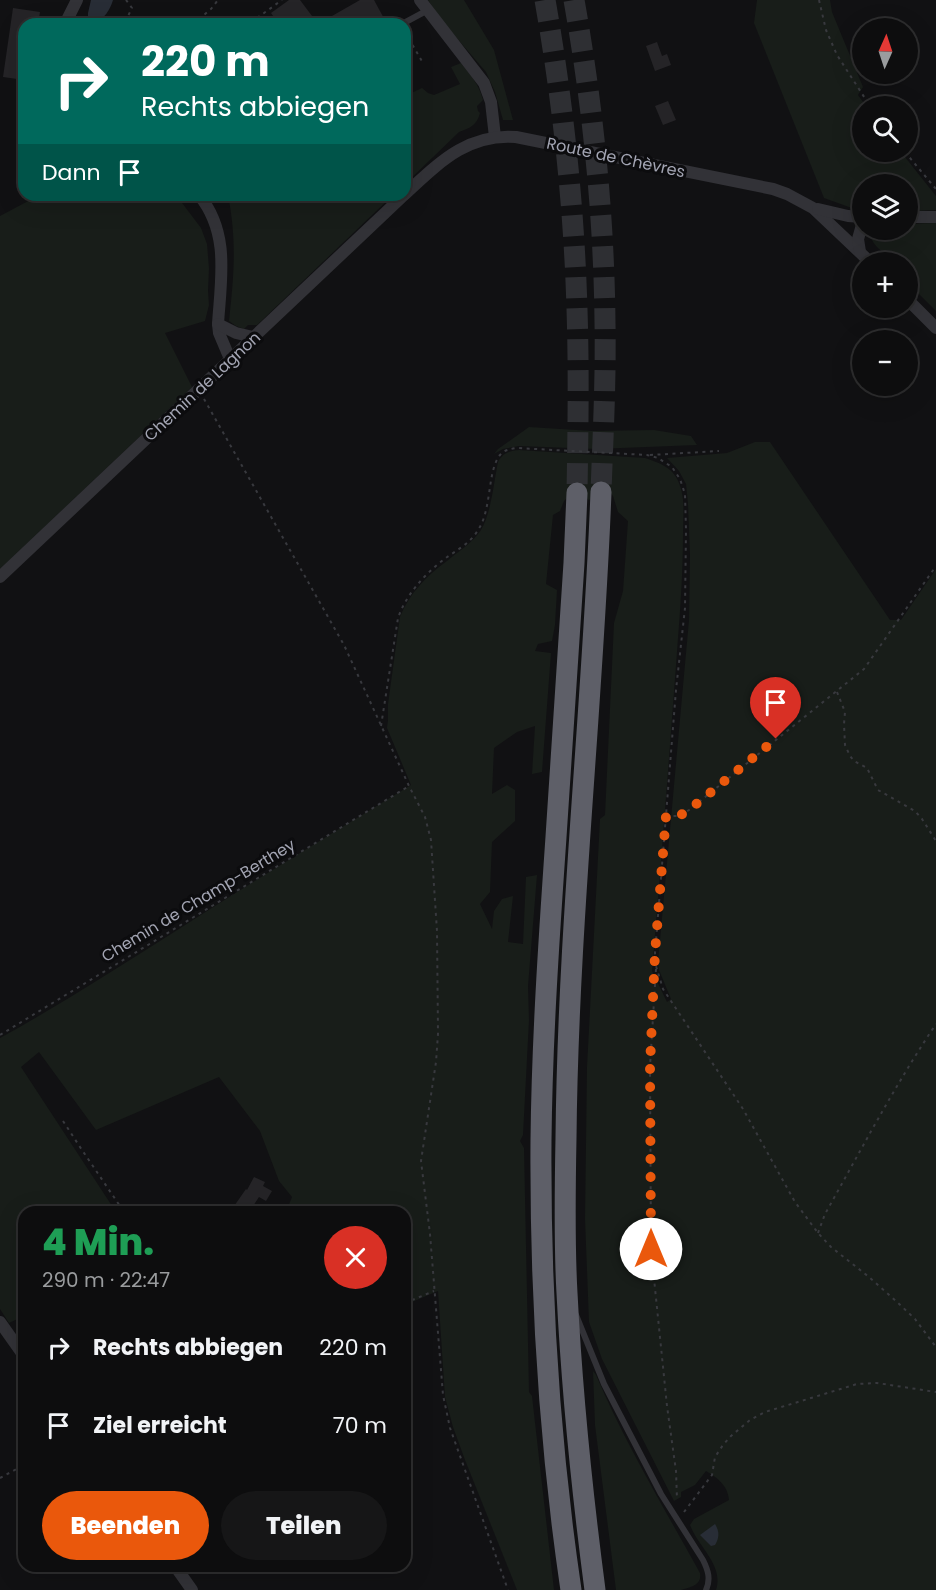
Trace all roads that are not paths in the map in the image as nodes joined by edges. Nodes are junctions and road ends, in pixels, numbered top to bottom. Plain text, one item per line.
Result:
1 (78, 0) edge
2 (424, 5) edge
3 (68, 18) edge
4 (409, 18) edge
5 (495, 137) junction
6 (411, 189) edge
7 (203, 201) edge
8 (399, 201) edge
9 (813, 208) junction
10 (852, 216) edge
11 (918, 217) edge
12 (936, 217) edge
13 (859, 252) edge
14 (918, 310) edge
15 (218, 324) junction
16 (936, 328) edge
17 (253, 337) junction
18 (230, 359) junction
19 (601, 492) tunnel mouth
20 (577, 493) tunnel mouth
21 (0, 577) edge
22 (567, 1291) junction
23 (0, 1322) edge
24 (18, 1348) edge
25 (178, 1572) edge
26 (192, 1590) edge
27 (571, 1590) edge
28 (595, 1590) edge
29 (706, 1590) edge

1 - 3 street
2 - 4 lane
2 - 5 street
5 - 6 street, Chemin de Lagnon
5 - 9 street, Route de Chèvres
7 - 15 street
8 - 17 street, Chemin de Lagnon
9 - 10 street
9 - 13 street, Route de Chèvres
11 - 12 street
14 - 16 street
15 - 17 street
15 - 18 street
17 - 18 street, Chemin de Lagnon
18 - 21 street, Chemin de Lagnon
19 - 22 highway
20 - 27 highway
22 - 28 highway
22 - 29 lane
23 - 24 street
25 - 26 street

